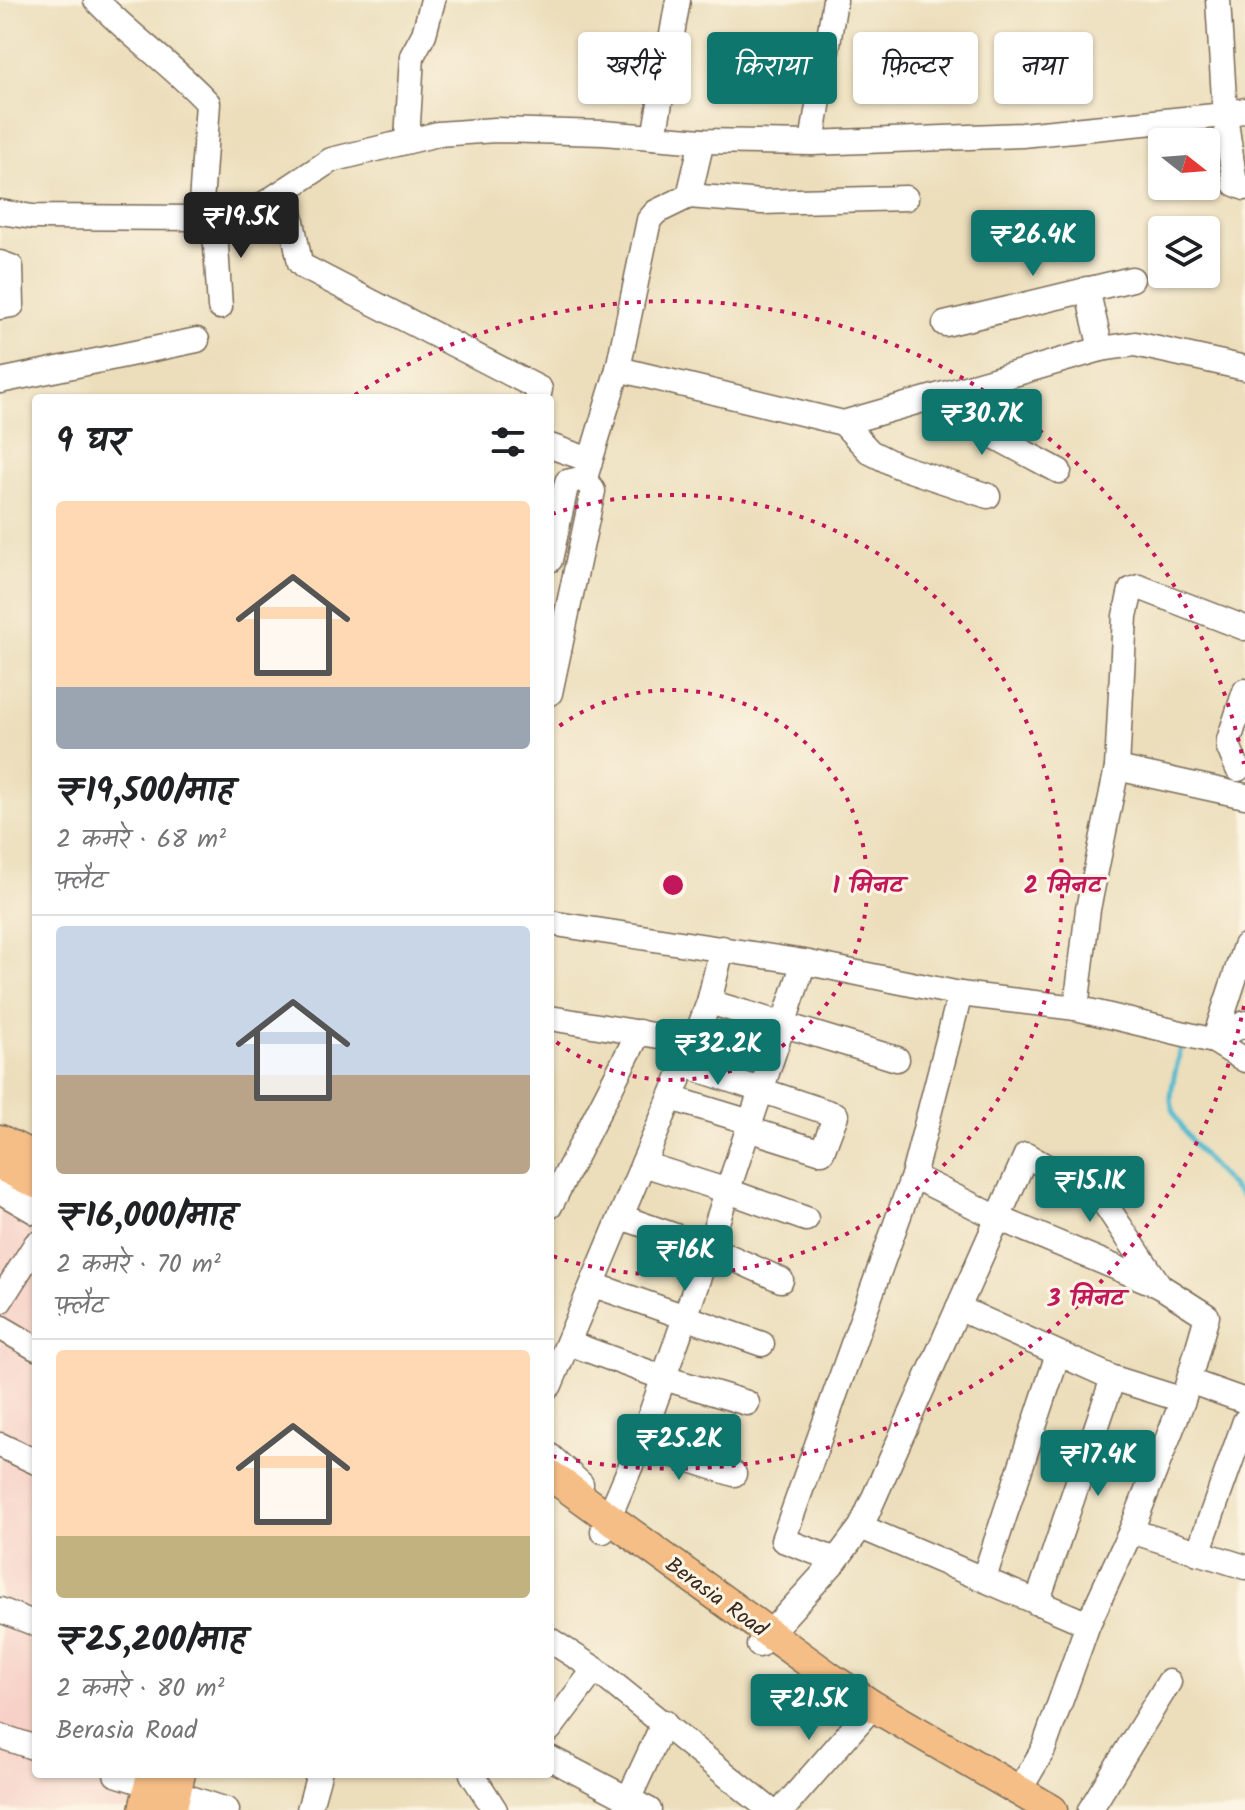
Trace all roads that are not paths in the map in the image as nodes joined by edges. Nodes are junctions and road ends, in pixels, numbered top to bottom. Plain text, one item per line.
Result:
1 (96, 0) edge
2 (433, 0) edge
3 (678, 0) edge
4 (835, 0) edge
5 (1218, 0) edge
6 (1235, 113) edge
7 (654, 137) junction
8 (407, 140) junction
9 (702, 141) junction
10 (812, 143) junction
11 (1245, 188) edge
12 (286, 190) junction
13 (689, 196) junction
14 (906, 198) dead end
15 (0, 212) edge
16 (207, 217) junction
17 (0, 263) edge
18 (1132, 279) dead end
19 (1087, 289) junction
20 (0, 307) edge
21 (220, 307) dead end
22 (945, 324) dead end
23 (197, 340) dead end
24 (1101, 349) junction
25 (1245, 368) edge
26 (618, 369) junction
27 (0, 381) edge
28 (539, 394) edge
29 (927, 400) junction
30 (843, 423) junction
31 (554, 448) edge
32 (588, 469) junction
33 (1059, 471) dead end
34 (988, 496) dead end
35 (554, 542) edge
36 (1245, 628) edge
37 (554, 674) edge
38 (1245, 691) edge
39 (1117, 768) junction
40 (1238, 769) dead end
41 (1245, 796) edge
42 (554, 924) edge
43 (1245, 946) edge
44 (722, 948) junction
45 (804, 962) junction
46 (960, 994) junction
47 (709, 1002) junction
48 (1076, 1008) junction
49 (554, 1022) edge
50 (1245, 1023) edge
51 (783, 1024) junction
52 (639, 1032) junction
53 (677, 1039) dead end
54 (1214, 1041) junction
55 (897, 1059) dead end
56 (1245, 1060) edge
57 (685, 1065) junction
58 (761, 1090) junction
59 (671, 1098) junction
60 (749, 1126) junction
61 (0, 1140) edge
62 (32, 1156) edge
63 (643, 1164) junction
64 (0, 1165) edge
65 (913, 1176) junction
66 (32, 1181) edge
67 (0, 1191) edge
68 (728, 1191) junction
69 (554, 1198) edge
70 (32, 1210) edge
71 (621, 1217) junction
72 (998, 1218) junction
73 (806, 1219) dead end
74 (710, 1248) junction
75 (32, 1250) edge
76 (781, 1280) dead end
77 (594, 1285) junction
78 (1160, 1286) junction
79 (0, 1301) edge
80 (958, 1308) junction
81 (685, 1318) junction
82 (0, 1327) edge
83 (558, 1340) edge
84 (762, 1344) dead end
85 (32, 1346) edge
86 (1058, 1354) junction
87 (554, 1362) edge
88 (664, 1378) junction
89 (1113, 1378) junction
90 (1186, 1390) junction
91 (1245, 1401) edge
92 (747, 1403) dead end
93 (1245, 1421) edge
94 (640, 1444) junction
95 (0, 1445) edge
96 (32, 1460) edge
97 (554, 1460) edge
98 (734, 1474) dead end
99 (554, 1478) edge
100 (554, 1495) edge
101 (608, 1520) junction
102 (861, 1527) junction
103 (1131, 1531) junction
104 (1198, 1553) junction
105 (836, 1560) junction
106 (1245, 1567) edge
107 (984, 1578) junction
108 (1037, 1603) junction
109 (0, 1610) edge
110 (32, 1622) edge
111 (1088, 1624) junction
112 (765, 1640) junction
113 (554, 1643) edge
114 (595, 1669) junction
115 (1169, 1682) dead end
116 (868, 1712) junction
117 (664, 1722) junction
118 (554, 1724) edge
119 (0, 1736) edge
120 (32, 1747) edge
121 (554, 1760) edge
122 (127, 1778) edge
123 (318, 1778) edge
124 (475, 1778) edge
125 (162, 1791) edge
126 (1021, 1801) edge
127 (634, 1807) edge
128 (227, 1810) edge
129 (309, 1810) edge
130 (495, 1810) edge
131 (770, 1810) edge
132 (782, 1810) edge
133 (1052, 1810) edge
134 (1090, 1810) edge

1 - 16 street
2 - 8 street
3 - 7 street
4 - 10 street
5 - 6 street
6 - 10 street
6 - 11 street
7 - 8 street
7 - 9 street
8 - 12 street
9 - 10 street
9 - 13 street
12 - 16 street
12 - 28 street
13 - 14 street
13 - 26 street
15 - 16 street
16 - 21 street
17 - 20 street
18 - 19 street
19 - 22 street
19 - 24 street
23 - 27 street
24 - 25 street
24 - 29 street
26 - 30 street
26 - 32 street
29 - 30 street
29 - 33 street
30 - 34 street
31 - 32 street
32 - 35 street
32 - 37 street
36 - 39 street
38 - 40 street
39 - 41 street
39 - 48 street
42 - 44 street
43 - 54 street
44 - 45 street
44 - 47 street
45 - 46 street
45 - 51 street
46 - 48 street
46 - 65 street
47 - 51 street
47 - 57 street
48 - 54 street
49 - 52 street
50 - 54 street
51 - 55 street
51 - 58 street
52 - 53 street
52 - 69 street
54 - 56 street
57 - 58 street
57 - 59 street
58 - 60 street
58 - 60 street
59 - 60 street
59 - 63 street
60 - 68 street
61 - 62 main road
63 - 68 street
63 - 71 street
64 - 66 main road
65 - 72 street
65 - 105 street
67 - 70 street
68 - 73 street
68 - 74 street
71 - 74 street
71 - 77 street
72 - 78 street
72 - 78 street
72 - 80 street
74 - 76 street
74 - 81 street
75 - 79 street
77 - 81 street
77 - 83 street
78 - 90 street
80 - 86 street
80 - 102 street
81 - 84 street
81 - 88 street
82 - 85 street
83 - 87 street
83 - 88 street
86 - 89 street
86 - 107 street
88 - 92 street
88 - 94 street
89 - 90 street
89 - 108 street
90 - 91 street
90 - 103 street
93 - 104 street
94 - 98 street
94 - 101 street
95 - 96 street
97 - 101 street
99 - 101 main road, Berasia Road
100 - 101 main road, Berasia Road
101 - 112 main road, Berasia Road
102 - 105 street
102 - 107 street
103 - 104 street
103 - 111 street
104 - 106 street
105 - 112 street
107 - 108 street
108 - 111 street
109 - 110 street
111 - 126 street
112 - 116 main road, Berasia Road
113 - 114 street
114 - 117 street
114 - 118 street
115 - 134 street
116 - 126 main road, Berasia Road
116 - 132 street
117 - 127 street
117 - 131 street
119 - 120 street
121 - 127 street
122 - 125 street
123 - 129 street
124 - 130 street
125 - 128 street
126 - 133 main road, Berasia Road

